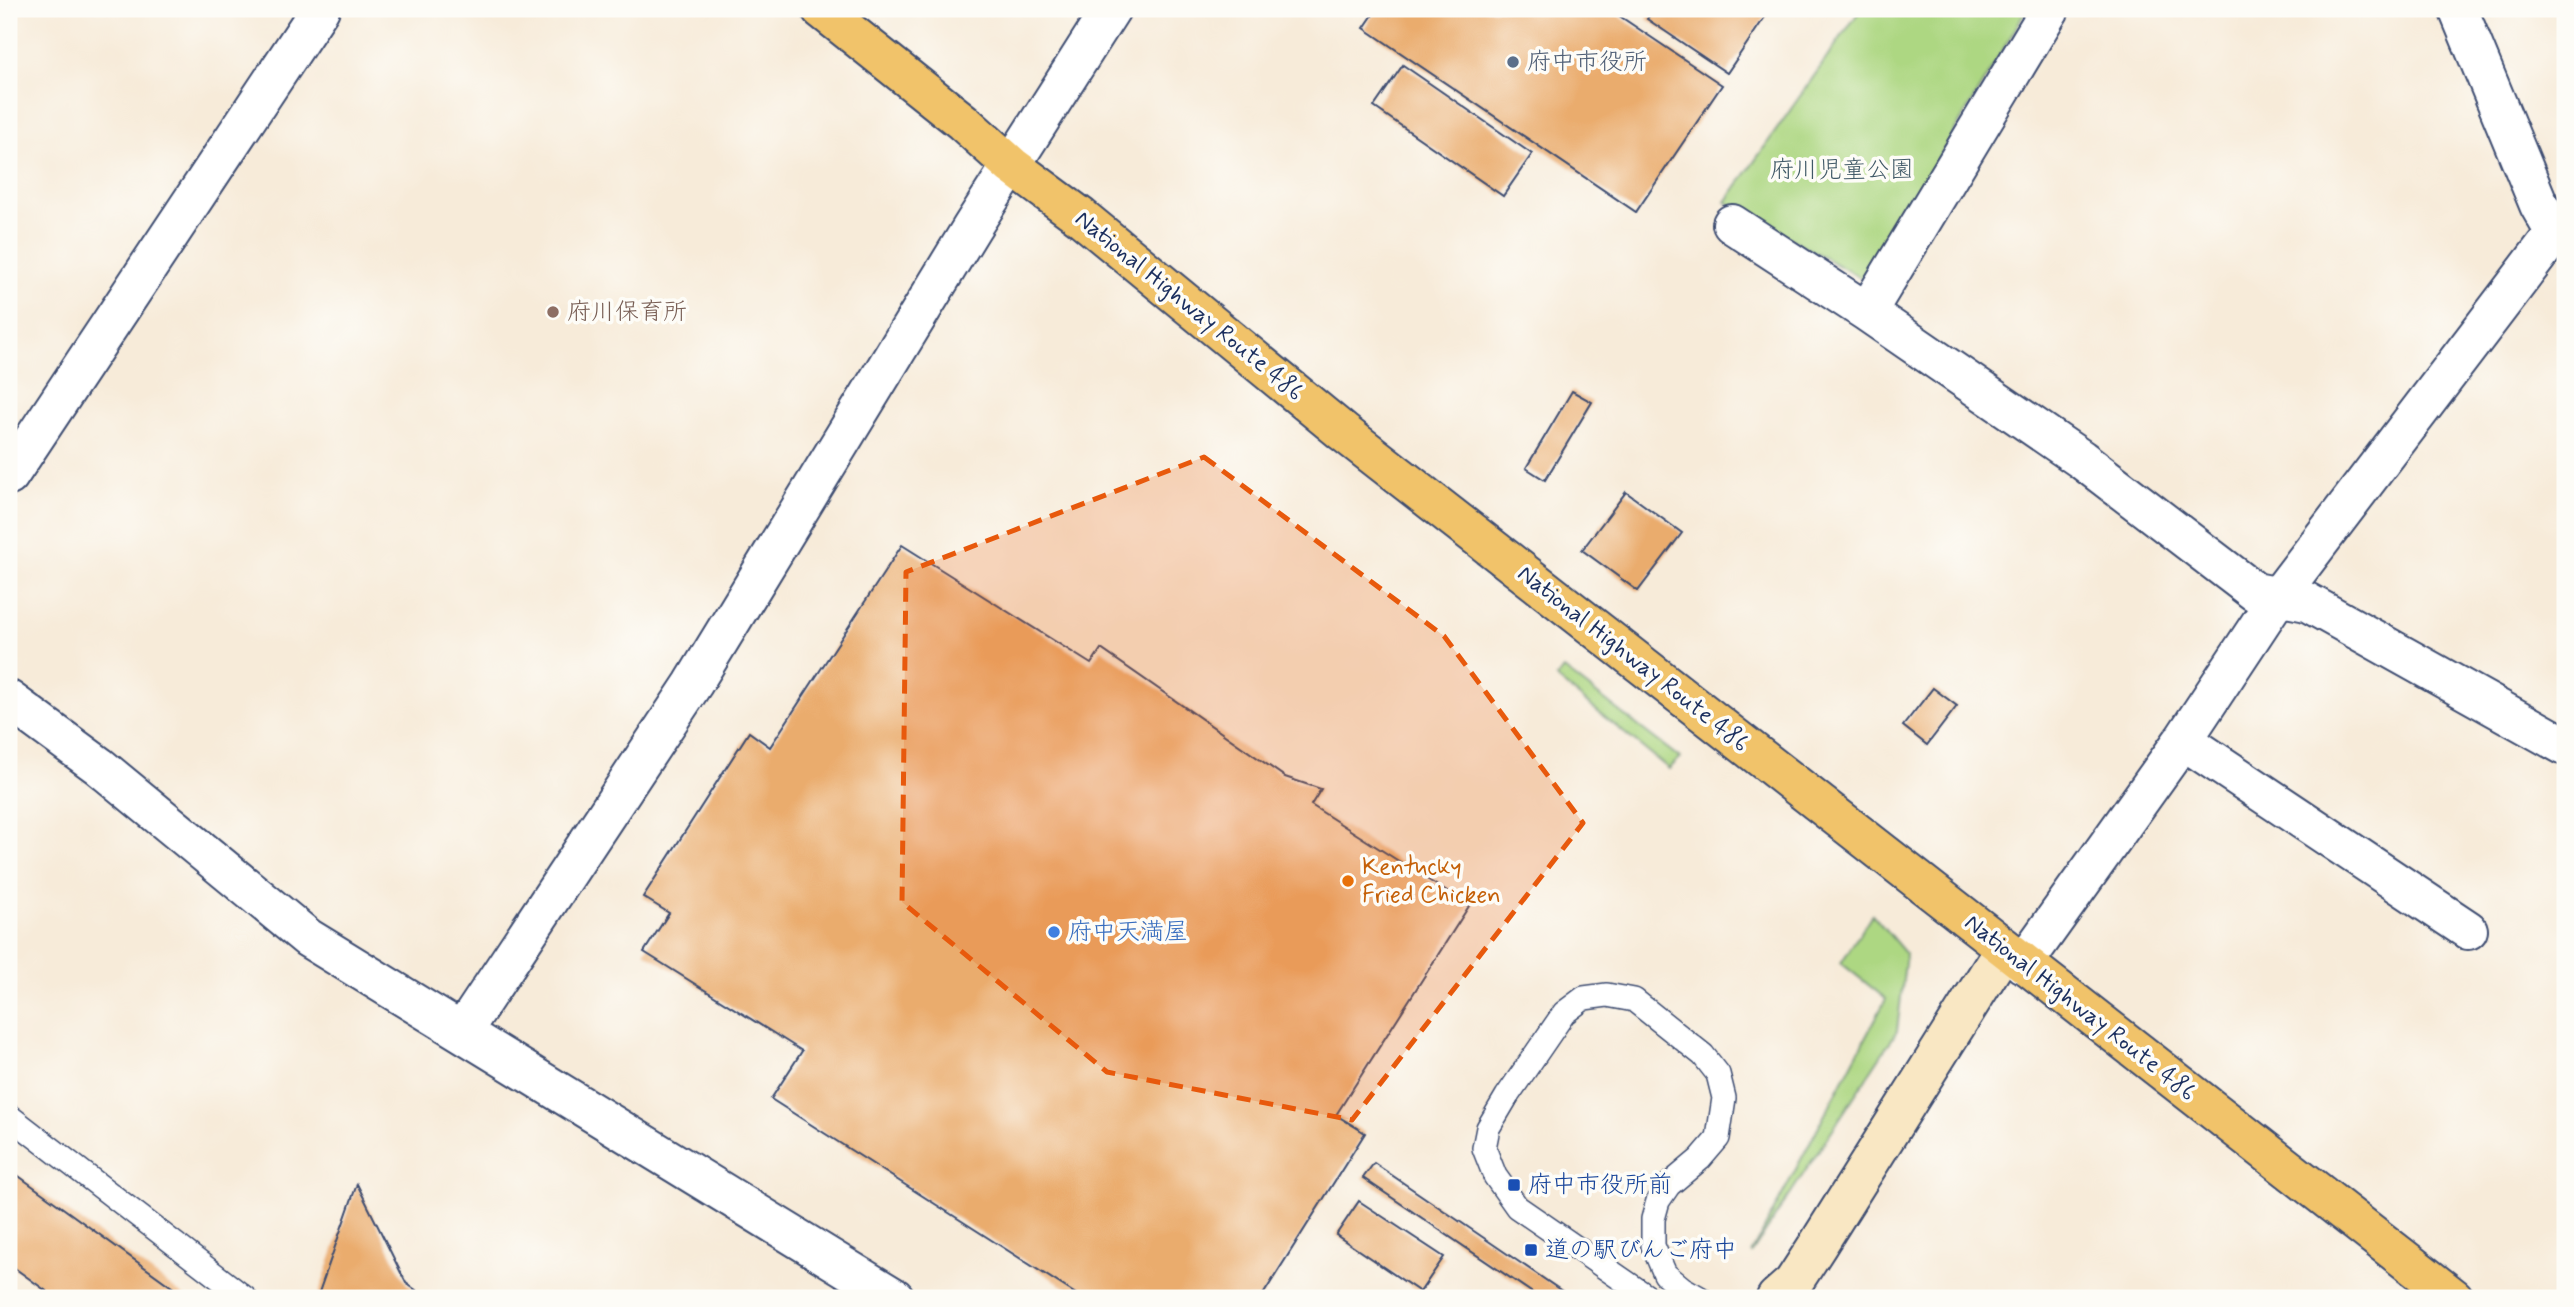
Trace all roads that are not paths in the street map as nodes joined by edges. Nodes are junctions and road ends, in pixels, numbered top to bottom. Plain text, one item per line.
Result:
1 (320, 9) edge
2 (821, 9) edge
3 (1111, 9) edge
4 (2050, 9) edge
5 (2458, 9) edge
6 (1012, 166) junction
7 (1732, 224) dead end
8 (2560, 228) edge
9 (1867, 312) junction
10 (9, 476) edge
11 (2277, 598) junction
12 (9, 700) edge
13 (2183, 740) junction
14 (2565, 746) edge
15 (2468, 930) dead end
16 (2013, 957) junction
17 (462, 1032) junction
18 (9, 1116) edge
19 (245, 1298) edge
20 (895, 1298) edge
21 (1649, 1298) edge
22 (1700, 1298) edge
23 (1776, 1298) edge
24 (2454, 1298) edge

1 - 10 street
2 - 6 highway, National Highway Route 486
3 - 6 street
4 - 9 street
5 - 8 street
6 - 16 highway, National Highway Route 486
6 - 17 street
7 - 9 street
8 - 11 street
9 - 11 street
11 - 13 street
11 - 14 street
12 - 17 street
13 - 15 street
13 - 16 street
16 - 23 street
16 - 24 highway, National Highway Route 486
17 - 20 street
18 - 19 lane
21 - 22 lane

